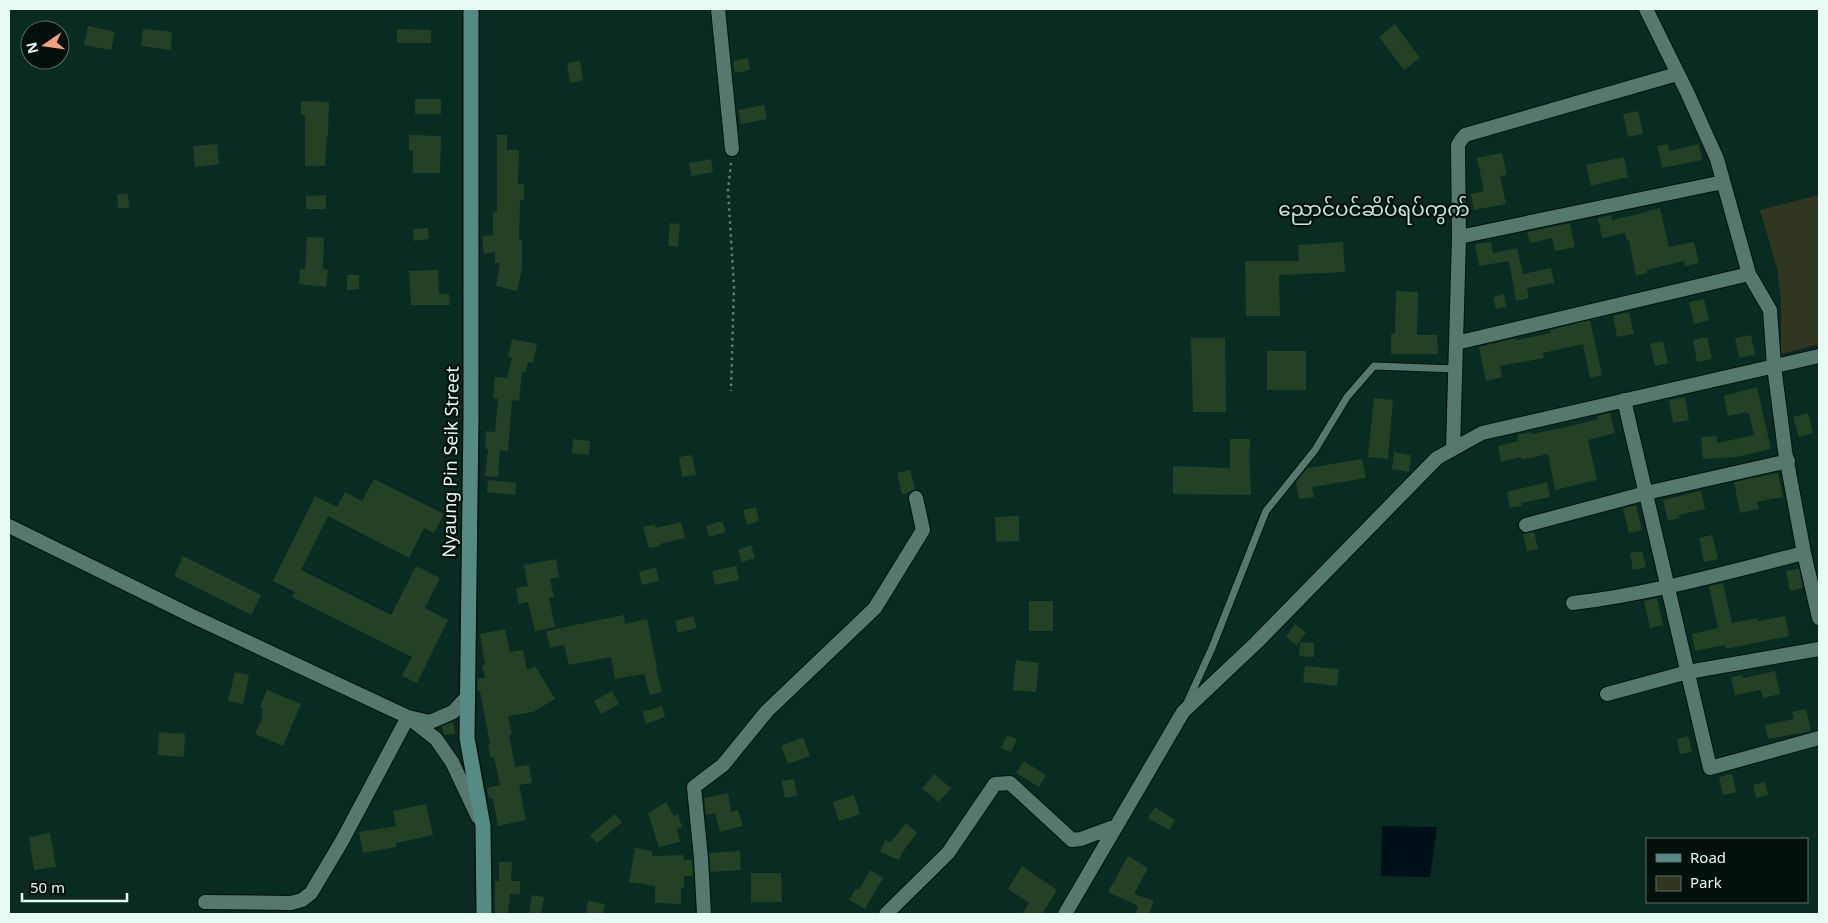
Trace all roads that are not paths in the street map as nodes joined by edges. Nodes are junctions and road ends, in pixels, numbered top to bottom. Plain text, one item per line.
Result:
1 (471, 9) edge
2 (718, 9) edge
3 (1646, 9) edge
4 (1677, 74) junction
5 (732, 149) road end
6 (1723, 182) junction
7 (1458, 237) junction
8 (1749, 274) junction
9 (1456, 343) junction
10 (1819, 356) edge
11 (1774, 366) junction
12 (1455, 369) junction
13 (1624, 400) junction
14 (1454, 448) junction
15 (1788, 461) junction
16 (1646, 493) junction
17 (916, 498) dead end
18 (1526, 525) dead end
19 (9, 526) edge
20 (1804, 553) junction
21 (1668, 586) junction
22 (1573, 603) dead end
23 (1819, 618) edge
24 (1819, 649) edge
25 (1688, 672) junction
26 (1607, 694) dead end
27 (466, 698) junction
28 (1183, 712) junction
29 (408, 717) junction
30 (1819, 738) edge
31 (483, 826) junction
32 (1116, 826) junction
33 (205, 902) dead end
34 (484, 914) edge
35 (704, 914) edge
36 (886, 914) edge
37 (1065, 914) edge

1 - 27 street, Nyaung Pin Seik Street
2 - 5 street
3 - 4 street
4 - 6 street
4 - 7 street
6 - 7 street
6 - 8 street
7 - 9 street
8 - 9 street
8 - 11 street
9 - 12 street
10 - 11 street
11 - 13 street
11 - 15 street
12 - 14 street
12 - 28 lane
13 - 14 street
13 - 16 street
14 - 28 street
15 - 16 street
15 - 20 street
16 - 18 street
16 - 21 street
17 - 35 street
19 - 29 street
20 - 21 street
20 - 23 street
21 - 22 street
21 - 25 street
24 - 25 street
25 - 26 street
25 - 30 street
27 - 29 street
27 - 31 street, Nyaung Pin Seik Street
28 - 32 street
29 - 31 street
29 - 33 street
31 - 34 street, Nyaung Pin Seik Street
32 - 36 street
32 - 37 street

